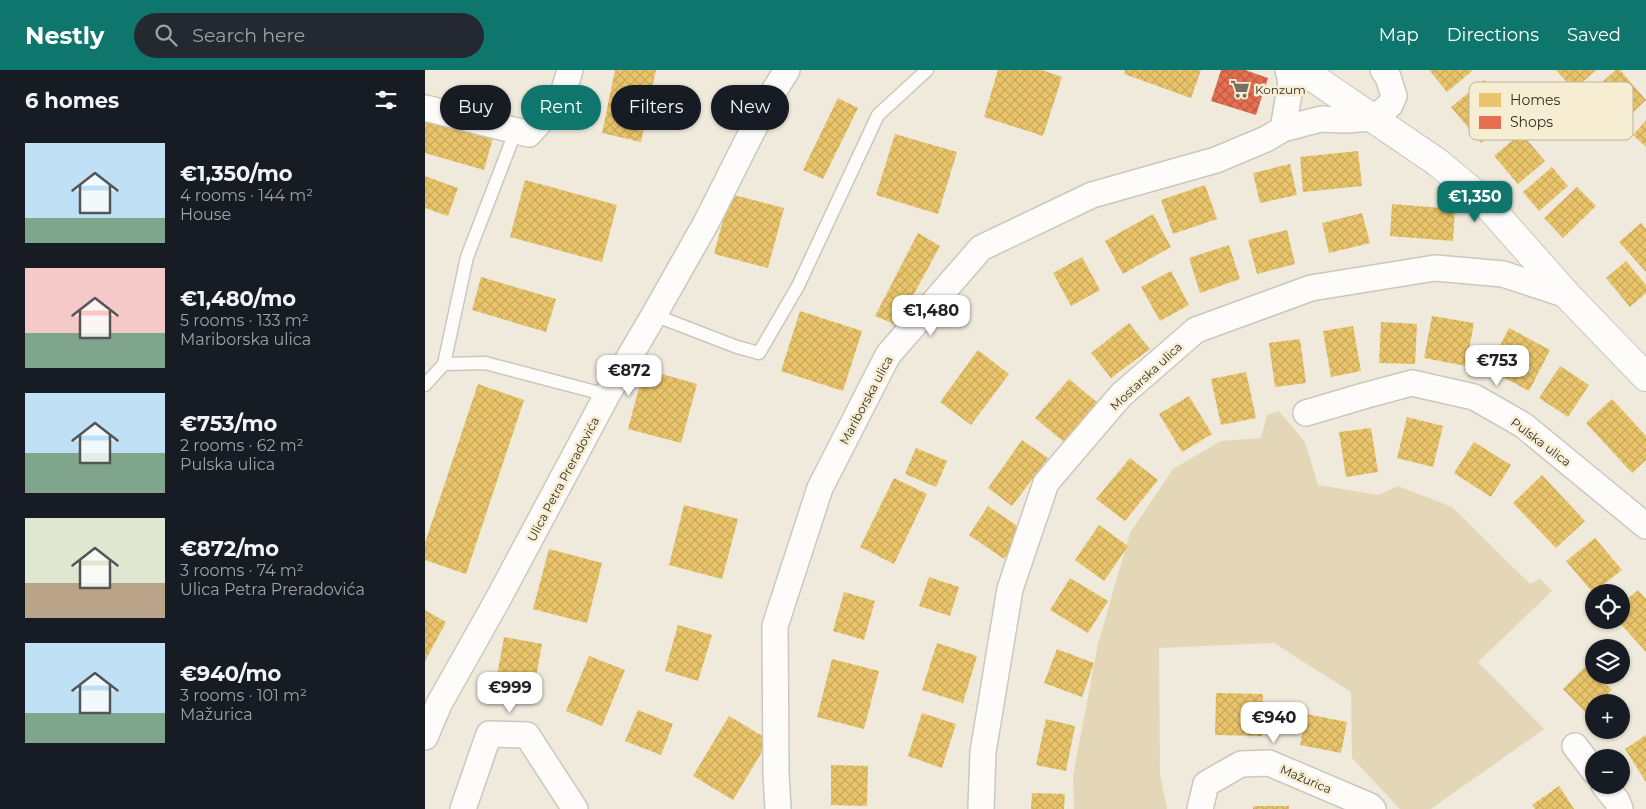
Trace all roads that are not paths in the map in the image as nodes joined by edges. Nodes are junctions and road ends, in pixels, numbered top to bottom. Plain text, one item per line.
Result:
1 (570, 70) edge
2 (787, 70) edge
3 (927, 70) edge
4 (1288, 70) edge
5 (1302, 70) edge
6 (1383, 70) edge
7 (425, 108) edge
8 (1374, 118) junction
9 (1283, 129) junction
10 (515, 130) junction
11 (1567, 295) junction
12 (654, 315) junction
13 (444, 364) junction
14 (1646, 377) edge
15 (425, 384) edge
16 (607, 395) junction
17 (1306, 413) dead end
18 (1646, 526) edge
19 (432, 701) edge
20 (425, 738) edge
21 (1575, 746) dead end
22 (1585, 759) edge
23 (1611, 794) edge
24 (463, 809) edge
25 (575, 809) edge
26 (778, 809) edge
27 (981, 809) edge
28 (1200, 809) edge
29 (1373, 809) edge
30 (1620, 809) edge

1 - 10 street
2 - 12 street, Ulica Petra Preradovića
3 - 12 lane
4 - 9 street
5 - 8 street
6 - 8 street
7 - 10 street
8 - 9 street, Mariborska ulica
8 - 11 street
9 - 26 street, Mariborska ulica
10 - 13 lane
11 - 14 street
11 - 27 street, Mostarska ulica
12 - 16 street, Ulica Petra Preradovića
13 - 15 lane
13 - 16 lane
16 - 19 street, Ulica Petra Preradovića
17 - 18 street, Pulska ulica
19 - 20 street, Ulica Petra Preradovića
21 - 22 street
23 - 30 street
24 - 25 street
28 - 29 street, Mažurica

